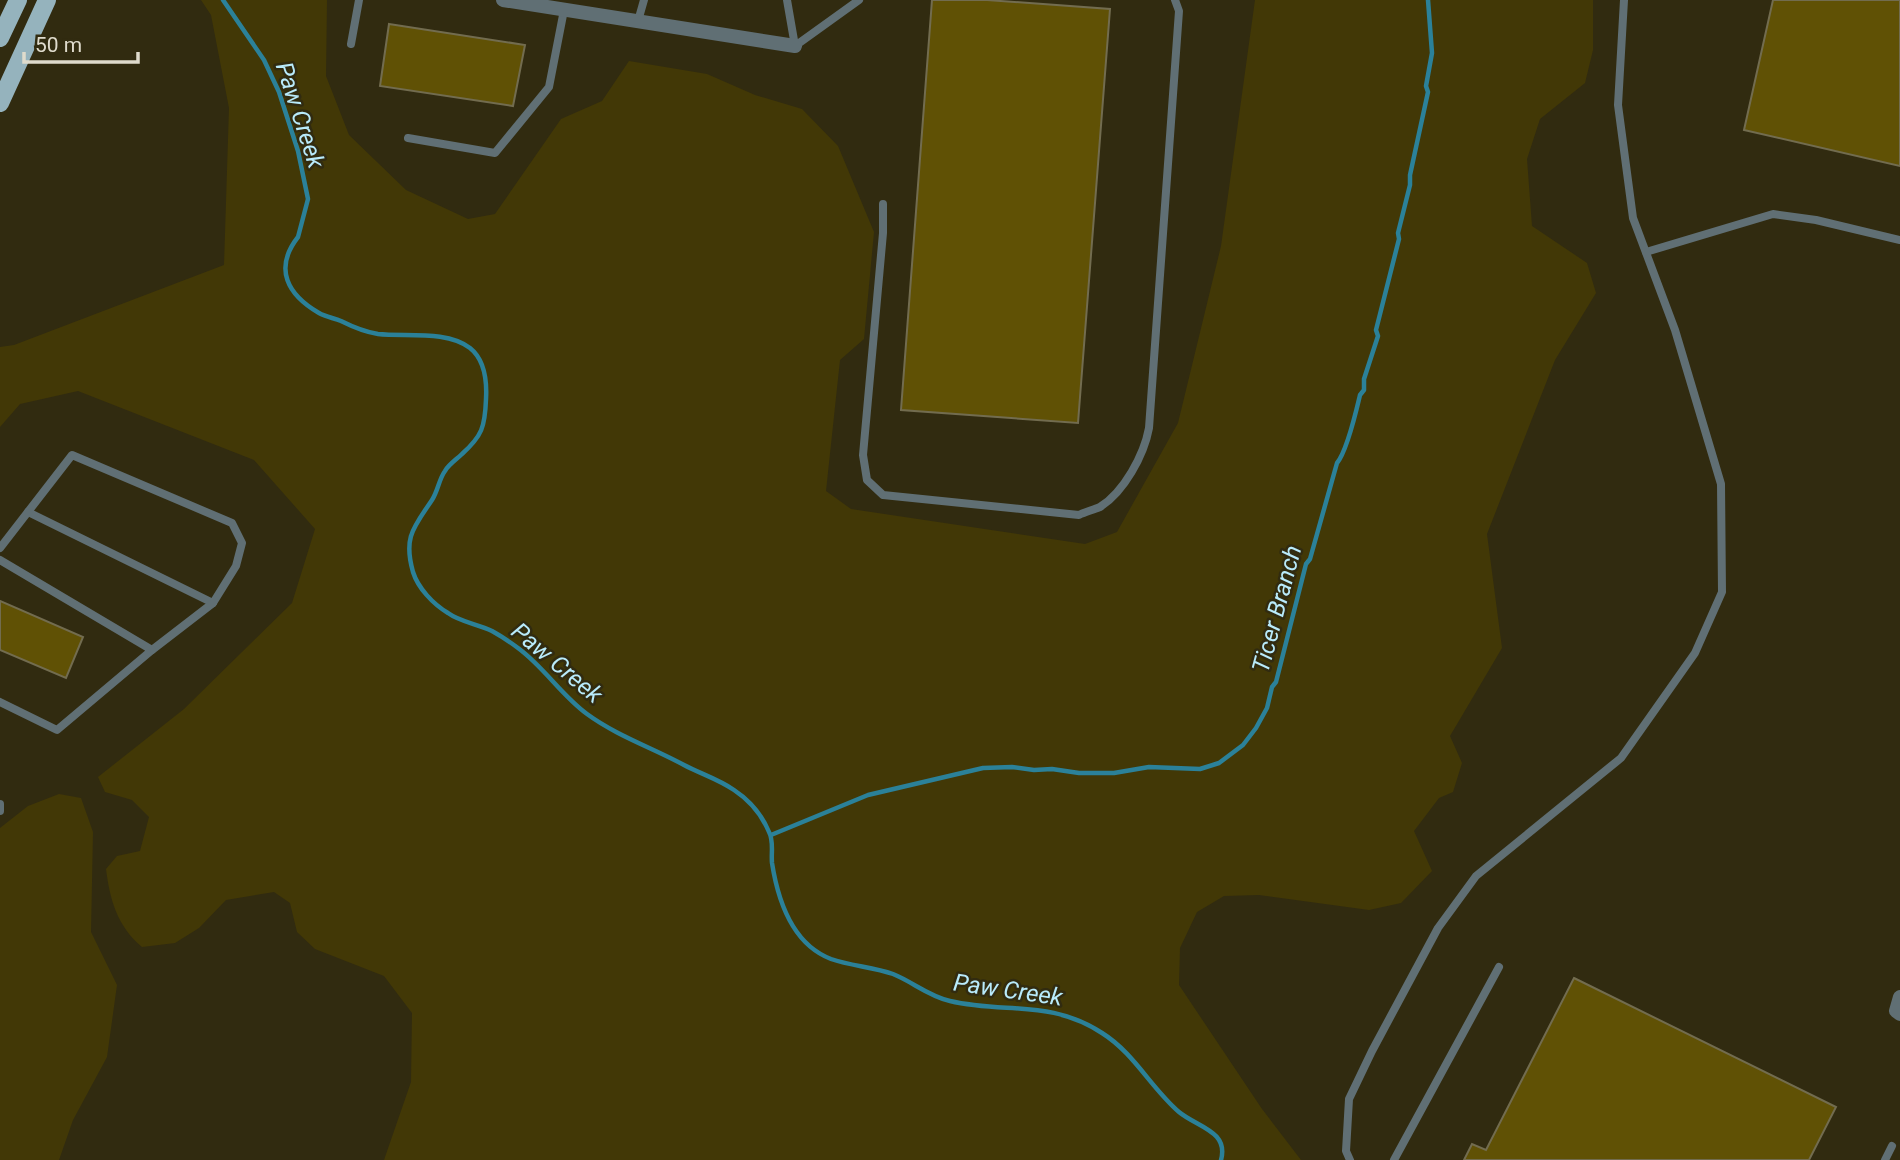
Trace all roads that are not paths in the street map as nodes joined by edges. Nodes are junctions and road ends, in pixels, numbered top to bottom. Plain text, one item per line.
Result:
1 (18, 0) edge
2 (47, 0) edge
3 (359, 0) edge
4 (503, 0) edge
5 (644, 0) edge
6 (787, 0) edge
7 (859, 0) edge
8 (1175, 0) edge
9 (1624, 0) edge
10 (564, 10) junction
11 (638, 21) junction
12 (0, 38) edge
13 (351, 44) dead end
14 (795, 46) junction
15 (0, 103) edge
16 (408, 138) dead end
17 (883, 204) dead end
18 (1900, 240) edge
19 (1646, 251) junction
20 (28, 512) junction
21 (0, 548) edge
22 (0, 560) edge
23 (213, 603) junction
24 (152, 650) junction
25 (0, 702) edge
26 (0, 804) edge
27 (0, 811) edge
28 (1499, 968) dead end
29 (1892, 1146) dead end
30 (1350, 1160) edge
31 (1394, 1160) edge
32 (1885, 1160) edge

1 - 12 main road
2 - 15 main road
3 - 13 lane
4 - 10 street
5 - 11 lane
6 - 14 lane
7 - 14 lane
8 - 17 lane
9 - 19 lane
10 - 11 street
10 - 16 lane
11 - 14 street
18 - 19 lane
19 - 30 lane
20 - 21 lane
20 - 23 lane
20 - 23 lane
22 - 24 lane
23 - 24 lane
24 - 25 lane
26 - 27 lane
28 - 31 lane
29 - 32 lane

